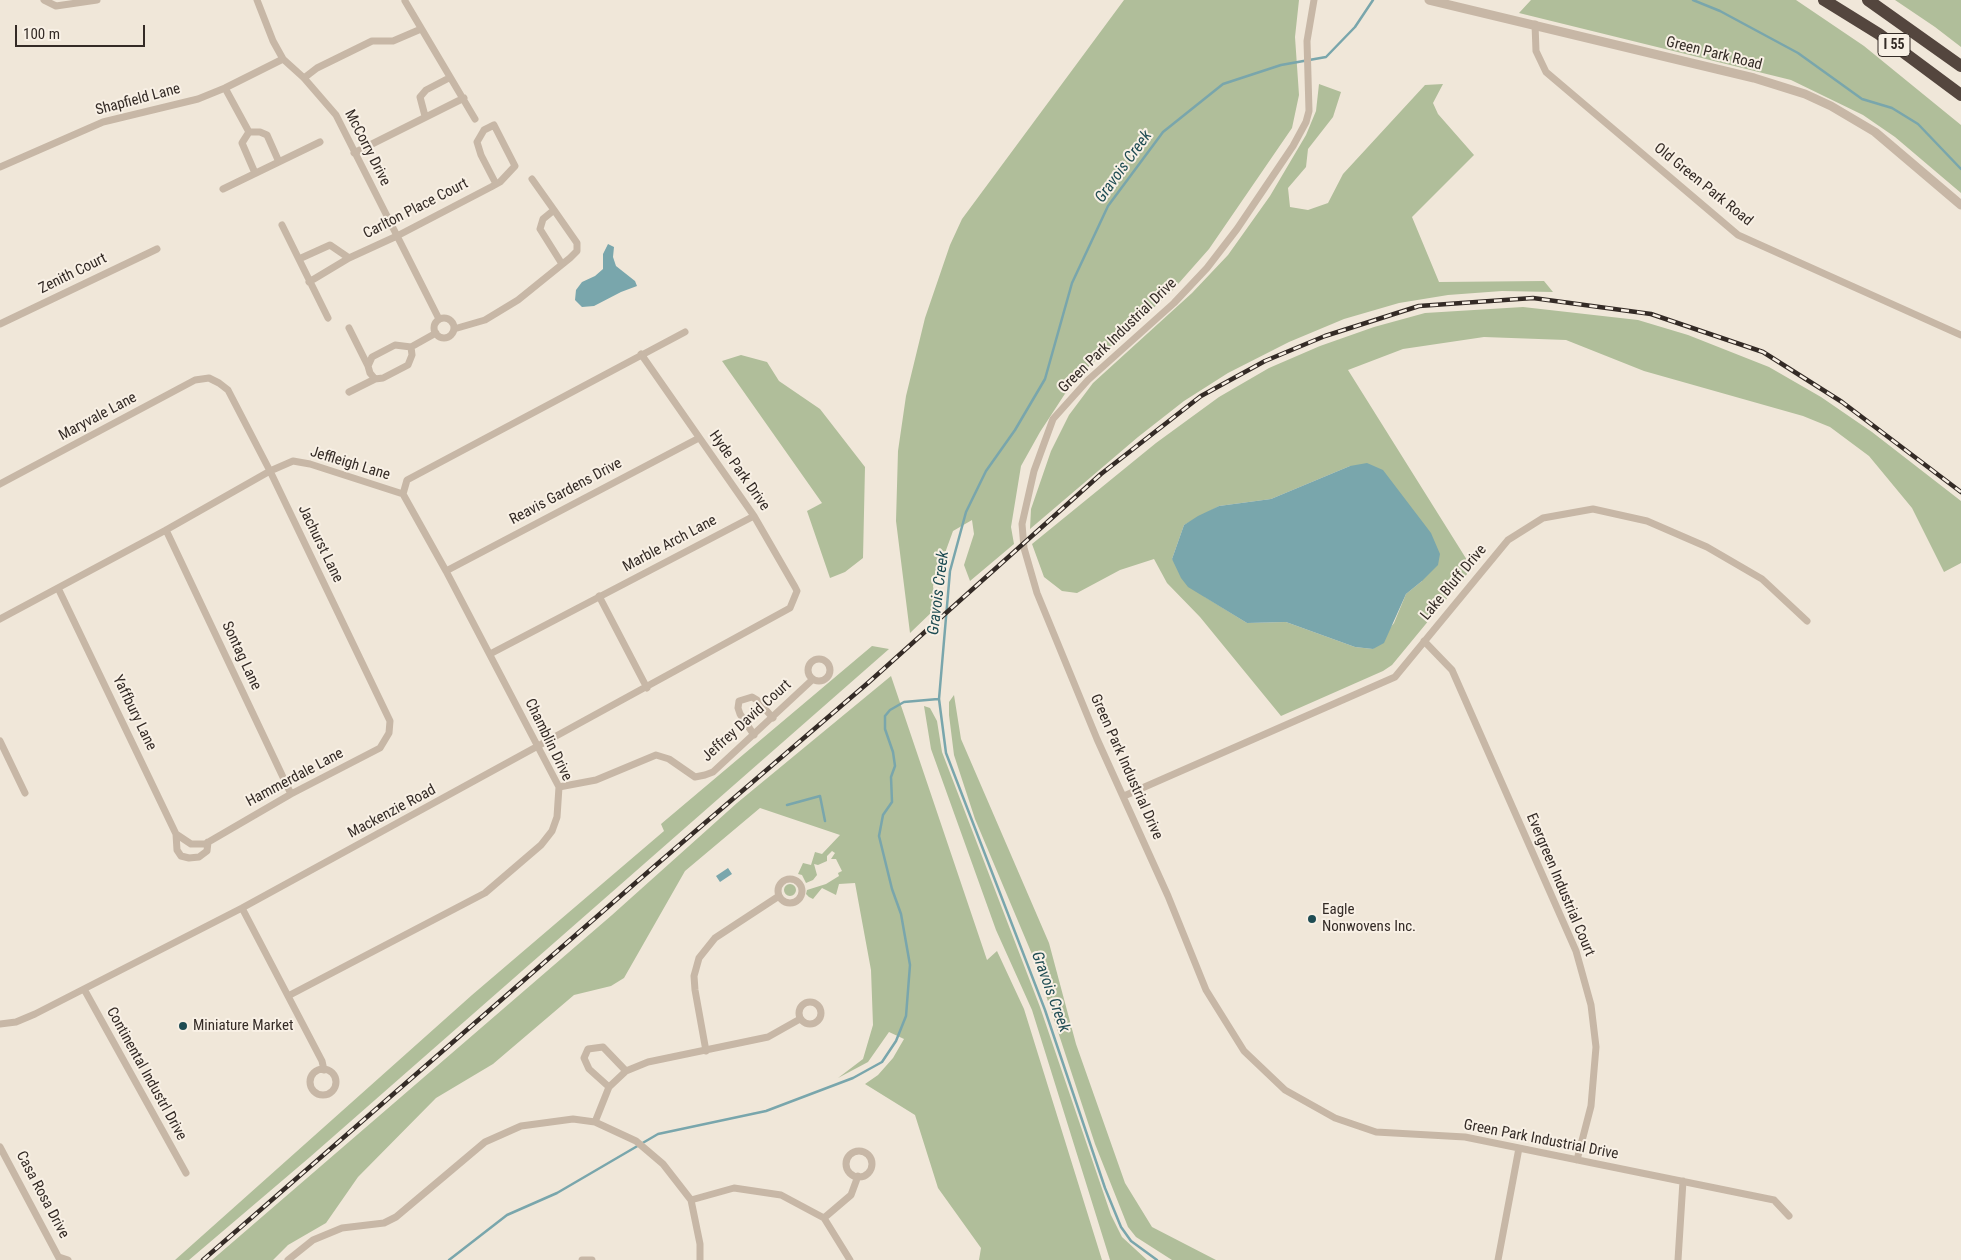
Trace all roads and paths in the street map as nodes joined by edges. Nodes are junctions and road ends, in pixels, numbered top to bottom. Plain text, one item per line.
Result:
1 (44, 0) edge
2 (96, 0) edge
3 (258, 0) edge
4 (1314, 0) edge
5 (1429, 0) edge
6 (1824, 0) edge
7 (1868, 0) edge
8 (406, 1) dead end
9 (1535, 24) junction
10 (421, 29) junction
11 (283, 59) junction
12 (1961, 66) edge
13 (304, 78) junction
14 (449, 78) junction
15 (225, 88) junction
16 (1961, 95) edge
17 (464, 98) junction
18 (425, 116) junction
19 (475, 119) dead end
20 (249, 132) junction
21 (320, 142) dead end
22 (354, 153) junction
23 (279, 162) junction
24 (0, 166) edge
25 (255, 173) junction
26 (532, 179) dead end
27 (496, 184) junction
28 (223, 189) dead end
29 (1961, 205) edge
30 (554, 210) junction
31 (282, 225) dead end
32 (396, 236) junction
33 (157, 249) dead end
34 (349, 258) junction
35 (299, 259) junction
36 (562, 264) junction
37 (309, 282) junction
38 (328, 318) dead end
39 (439, 320) junction
40 (0, 324) edge
41 (349, 328) dead end
42 (454, 329) junction
43 (685, 332) dead end
44 (436, 333) junction
45 (1961, 335) edge
46 (411, 347) junction
47 (641, 354) junction
48 (368, 366) junction
49 (209, 378) joint
50 (375, 379) junction
51 (349, 392) dead end
52 (699, 438) junction
53 (270, 471) junction
54 (0, 484) edge
55 (402, 494) junction
56 (754, 516) junction
57 (166, 530) junction
58 (446, 571) junction
59 (58, 588) junction
60 (600, 596) junction
61 (790, 608) joint
62 (0, 619) edge
63 (1807, 620) dead end
64 (1424, 641) junction
65 (490, 654) junction
66 (812, 680) dead end
67 (647, 688) junction
68 (773, 718) junction
69 (389, 733) joint
70 (754, 734) junction
71 (0, 741) edge
72 (539, 747) junction
73 (559, 787) junction
74 (25, 793) dead end
75 (291, 794) junction
76 (1124, 796) junction
77 (176, 834) junction
78 (208, 842) junction
79 (779, 896) dead end
80 (242, 908) junction
81 (84, 989) junction
82 (288, 996) junction
83 (800, 1019) dead end
84 (0, 1024) edge
85 (706, 1051) junction
86 (324, 1070) dead end
87 (626, 1070) junction
88 (609, 1087) junction
89 (595, 1122) junction
90 (0, 1147) edge
91 (1519, 1148) junction
92 (1577, 1160) junction
93 (186, 1173) dead end
94 (858, 1176) dead end
95 (1683, 1182) junction
96 (691, 1200) junction
97 (1789, 1216) dead end
98 (824, 1218) junction
99 (59, 1259) edge
100 (68, 1260) edge
101 (288, 1260) edge
102 (582, 1260) edge
103 (592, 1260) edge
104 (700, 1260) edge
105 (850, 1260) edge
106 (1498, 1260) edge
107 (1678, 1260) edge

1 - 2 street
3 - 11 street, McCorry Drive
4 - 76 street, Green Park Industrial Drive
5 - 9 street, Green Park Road
6 - 16 highway, I 55
7 - 12 highway, I 55
8 - 10 street
9 - 29 street, Green Park Road
9 - 45 street, Old Green Park Road
10 - 13 street
10 - 14 street
11 - 13 street, McCorry Drive
11 - 15 street, Shapfield Lane
13 - 22 street, McCorry Drive
14 - 17 street
14 - 18 street
15 - 20 street
15 - 24 street, Shapfield Lane
17 - 18 street
17 - 19 street
18 - 22 street
20 - 23 street
20 - 25 street
21 - 23 street
22 - 32 street, McCorry Drive
23 - 25 street
25 - 28 street
26 - 30 street
27 - 27 street, Carlton Place Court
27 - 32 street, Carlton Place Court
30 - 36 street
30 - 36 street
31 - 35 street
32 - 34 street, Carlton Place Court
32 - 39 street, McCorry Drive
33 - 40 street, Zenith Court
34 - 35 street
34 - 37 street, Carlton Place Court
35 - 37 street
36 - 42 street
37 - 38 street
39 - 42 street
39 - 44 street
41 - 48 street
42 - 44 street
43 - 47 street, Jeffleigh Lane
44 - 46 street
46 - 48 street
46 - 50 street
47 - 52 street, Hyde Park Drive
47 - 55 street, Jeffleigh Lane
48 - 50 street
49 - 53 street, Jachurst Lane
49 - 54 street, Maryvale Lane
50 - 51 street
52 - 56 street, Hyde Park Drive
52 - 58 street, Reavis Gardens Drive
53 - 55 street, Jeffleigh Lane
53 - 57 street, Jeffleigh Lane
53 - 69 street, Jachurst Lane
55 - 58 street, Chamblin Drive
56 - 60 street, Marble Arch Lane
56 - 61 street, Hyde Park Drive
57 - 59 street, Jeffleigh Lane
57 - 75 street, Sontag Lane
58 - 65 street, Chamblin Drive
59 - 62 street, Jeffleigh Lane
59 - 77 street, Yaffbury Lane
60 - 65 street, Marble Arch Lane
60 - 67 street
61 - 67 street, Mackenzie Road
63 - 64 street, Lake Bluff Drive
64 - 76 street, Lake Bluff Drive
64 - 92 street, Evergreen Industrial Court
65 - 72 street, Chamblin Drive
66 - 68 street, Jeffrey David Court
67 - 72 street, Mackenzie Road
68 - 70 street, Jeffrey David Court
68 - 70 street
69 - 75 street, Hammerdale Lane
70 - 73 street, Jeffrey David Court
71 - 74 street
72 - 73 street, Chamblin Drive
72 - 80 street, Mackenzie Road
73 - 82 street, Chamblin Drive
75 - 78 street, Hammerdale Lane
76 - 91 street, Green Park Industrial Drive
77 - 78 street, Hammerdale Lane
77 - 78 street, Hammerdale Lane
79 - 85 street
80 - 81 street, Mackenzie Road
80 - 82 street
81 - 84 street, Mackenzie Road
81 - 93 street, Continental Industrl Drive
82 - 86 street
83 - 85 street
85 - 87 street
87 - 88 street
87 - 88 street
88 - 89 street
89 - 96 street
89 - 101 street
90 - 99 street, Casa Rosa Drive
91 - 92 street, Green Park Industrial Drive
91 - 106 street
92 - 95 street, Green Park Industrial Drive
94 - 98 street
95 - 97 street, Green Park Industrial Drive
95 - 107 street
96 - 98 street
96 - 104 street
98 - 105 street
99 - 100 street, Casa Rosa Drive
102 - 103 street

